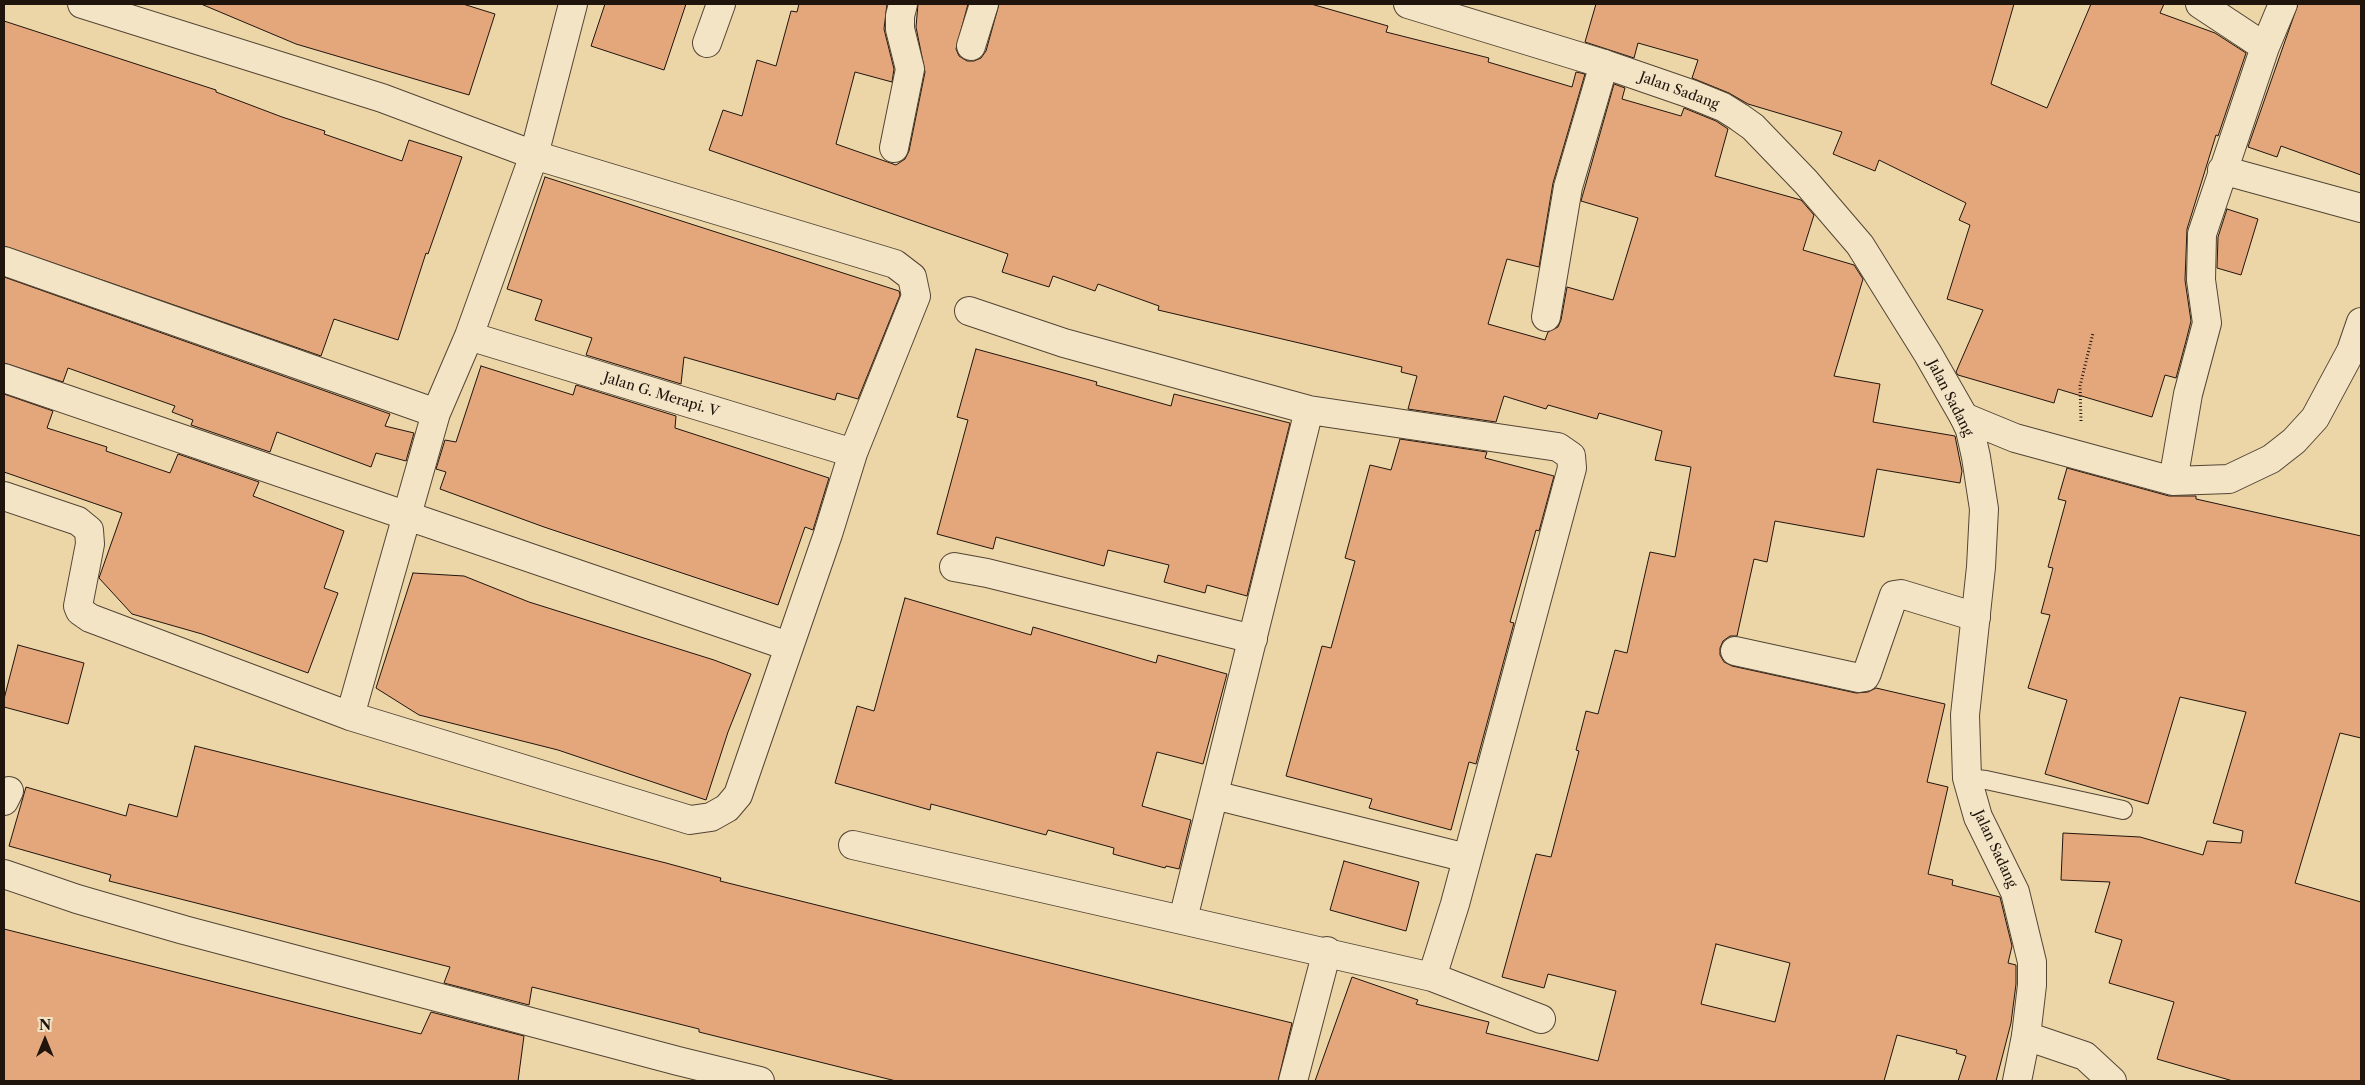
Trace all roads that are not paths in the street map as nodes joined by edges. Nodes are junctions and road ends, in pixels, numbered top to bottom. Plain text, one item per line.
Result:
1 (82, 4) edge
2 (574, 4) edge
3 (721, 4) edge
4 (903, 4) edge
5 (984, 4) edge
6 (1408, 4) edge
7 (2200, 4) edge
8 (2283, 4) edge
9 (708, 43) dead end
10 (971, 46) dead end
11 (2265, 47) junction
12 (1604, 64) junction
13 (894, 148) dead end
14 (534, 156) junction
15 (2222, 170) junction
16 (2361, 208) edge
17 (4, 261) edge
18 (969, 311) dead end
19 (1546, 317) dead end
20 (2361, 322) edge
21 (469, 336) junction
22 (4, 378) edge
23 (1309, 410) junction
24 (436, 413) junction
25 (1964, 418) junction
26 (853, 453) junction
27 (2173, 481) junction
28 (4, 496) edge
29 (407, 517) junction
30 (954, 567) dead end
31 (1976, 617) junction
32 (1253, 639) junction
33 (788, 646) junction
34 (1735, 652) dead end
35 (350, 716) junction
36 (1968, 778) junction
37 (1214, 795) junction
38 (2123, 810) dead end
39 (853, 845) dead end
40 (1467, 858) junction
41 (4, 874) edge
42 (1183, 919) junction
43 (1327, 951) junction
44 (1432, 977) junction
45 (1541, 1019) dead end
46 (2026, 1036) junction
47 (675, 1071) edge
48 (760, 1081) edge
49 (1293, 1081) edge
50 (2016, 1081) edge
51 (2112, 1081) edge

1 - 14 street
2 - 14 street
3 - 9 street
4 - 13 street
5 - 10 street
6 - 12 street, Jalan Sadang
7 - 11 street
8 - 11 street
11 - 15 street
12 - 19 street
12 - 25 street, Jalan Sadang
14 - 21 street
14 - 26 street
15 - 16 street
15 - 27 street
17 - 24 street
18 - 23 street
20 - 27 street
21 - 24 street
21 - 26 street, Jalan G. Merapi. V
22 - 29 street
23 - 32 street
23 - 40 street
24 - 29 street
25 - 27 street
25 - 31 street, Jalan Sadang
26 - 33 street
28 - 35 street
29 - 33 street
29 - 35 street
30 - 32 street
31 - 34 street
31 - 36 street, Jalan Sadang
32 - 37 street
33 - 35 street
36 - 38 lane
36 - 46 street, Jalan Sadang
37 - 40 street
37 - 42 street
39 - 42 street
40 - 44 street
41 - 47 street
42 - 43 street
43 - 44 street
43 - 49 street
44 - 45 street
46 - 50 street, Jalan Sadang
46 - 51 street
47 - 48 street

